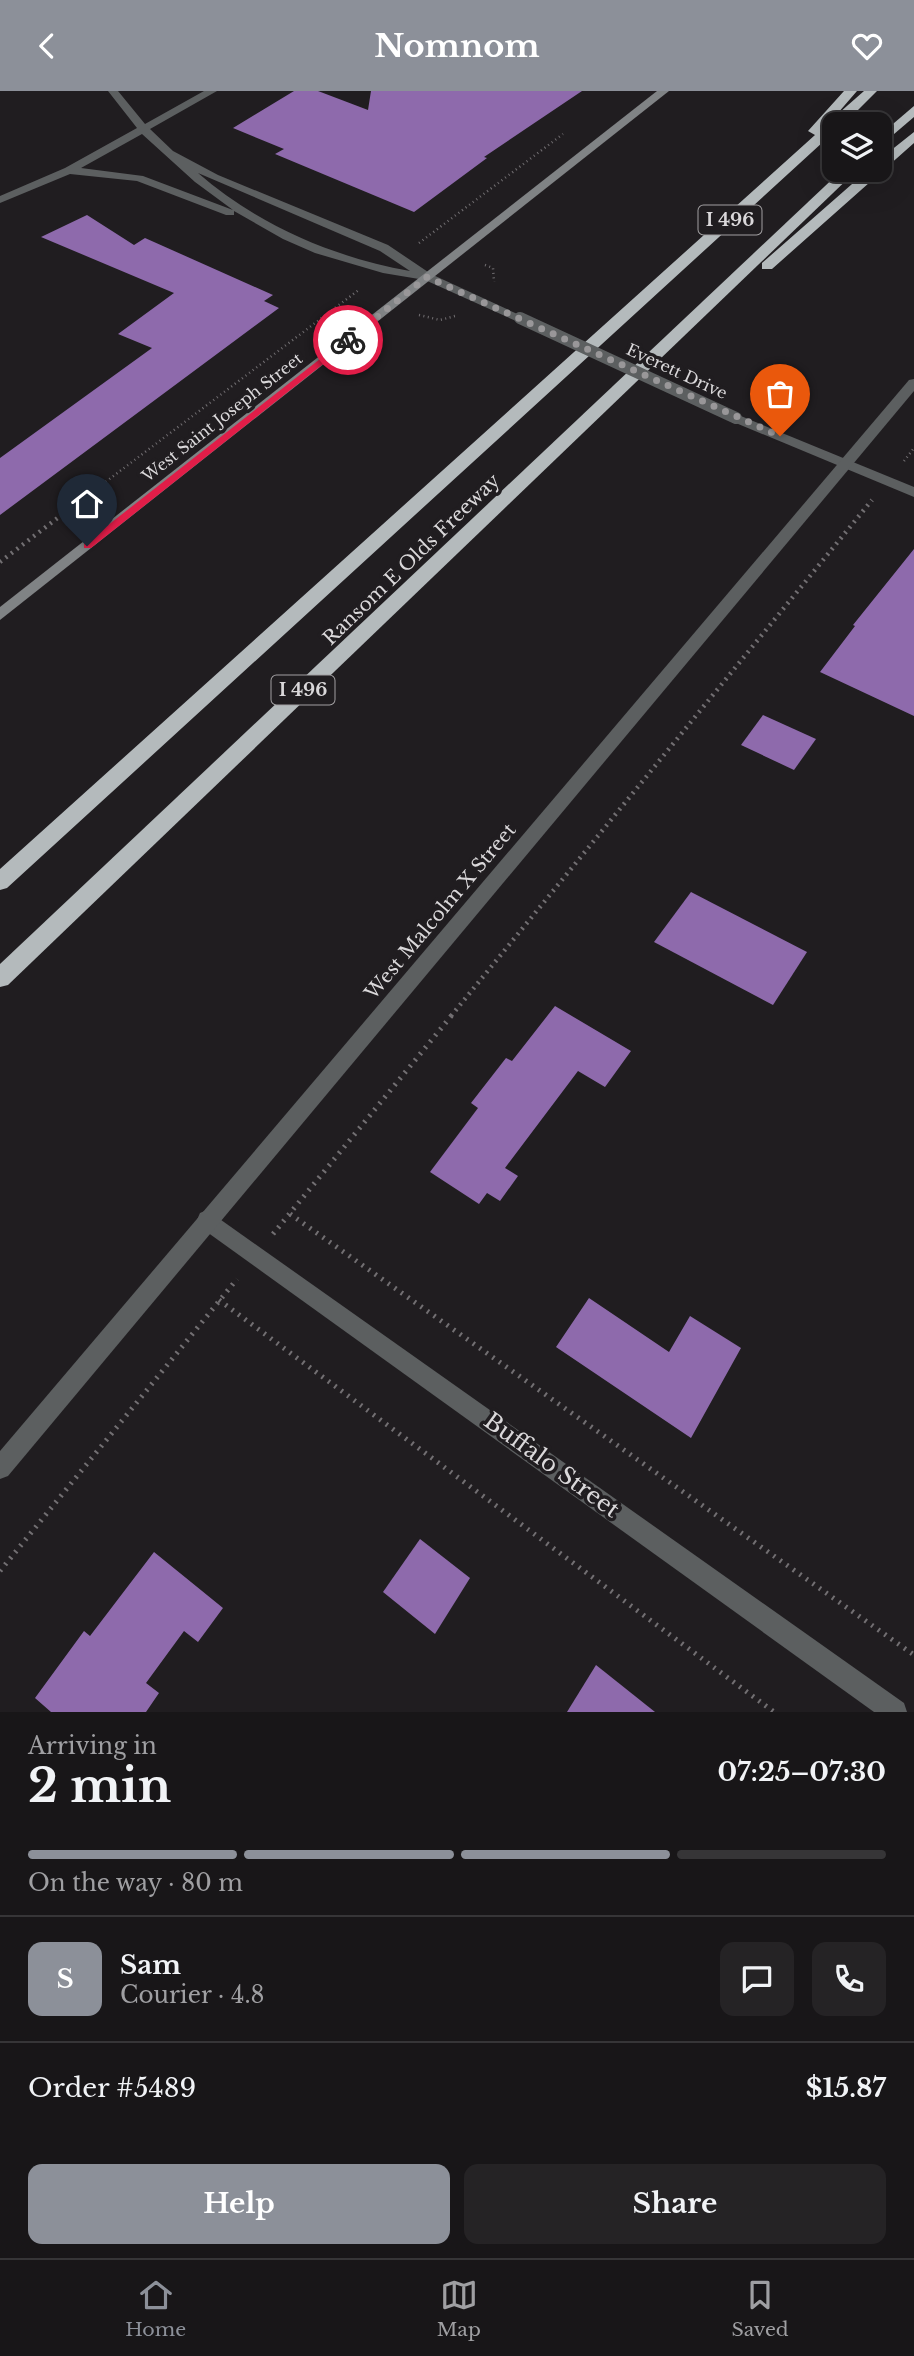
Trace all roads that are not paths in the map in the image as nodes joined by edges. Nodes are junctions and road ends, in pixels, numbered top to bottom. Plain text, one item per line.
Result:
1 (113, 91) edge
2 (212, 91) edge
3 (664, 91) edge
4 (851, 91) edge
5 (871, 91) edge
6 (914, 110) edge
7 (848, 112) edge
8 (145, 130) junction
9 (892, 131) edge
10 (822, 136) edge
11 (914, 136) edge
12 (169, 153) junction
13 (892, 155) edge
14 (69, 170) junction
15 (837, 182) edge
16 (862, 182) edge
17 (0, 200) edge
18 (730, 220) junction
19 (265, 227) junction
20 (427, 277) junction
21 (676, 334) junction
22 (914, 383) edge
23 (846, 465) junction
24 (914, 492) edge
25 (0, 615) edge
26 (0, 882) edge
27 (0, 978) edge
28 (207, 1220) junction
29 (0, 1468) edge
30 (895, 1712) edge

1 - 8 street, Everett Drive
2 - 8 street
3 - 20 main road, West Saint Joseph Street
4 - 18 highway
5 - 7 highway, Ransom E Olds Freeway / I 496
6 - 9 highway
8 - 12 street, Everett Drive
8 - 14 street
10 - 18 highway, Ransom E Olds Freeway / I 496
11 - 13 highway
12 - 19 street, Everett Drive
12 - 20 street, Everett Drive
14 - 17 street
14 - 19 street
15 - 21 highway, Ransom E Olds Freeway / I 496
16 - 21 highway
18 - 26 highway, Ransom E Olds Freeway / I 496
19 - 20 street, Everett Drive
20 - 23 street, Everett Drive, bridge
20 - 25 main road, West Saint Joseph Street
21 - 27 highway, Ransom E Olds Freeway / I 496
22 - 23 street, West Malcolm X Street
23 - 24 street, Everett Drive
23 - 28 street, West Malcolm X Street
28 - 29 street, West Malcolm X Street
28 - 30 street, Buffalo Street

